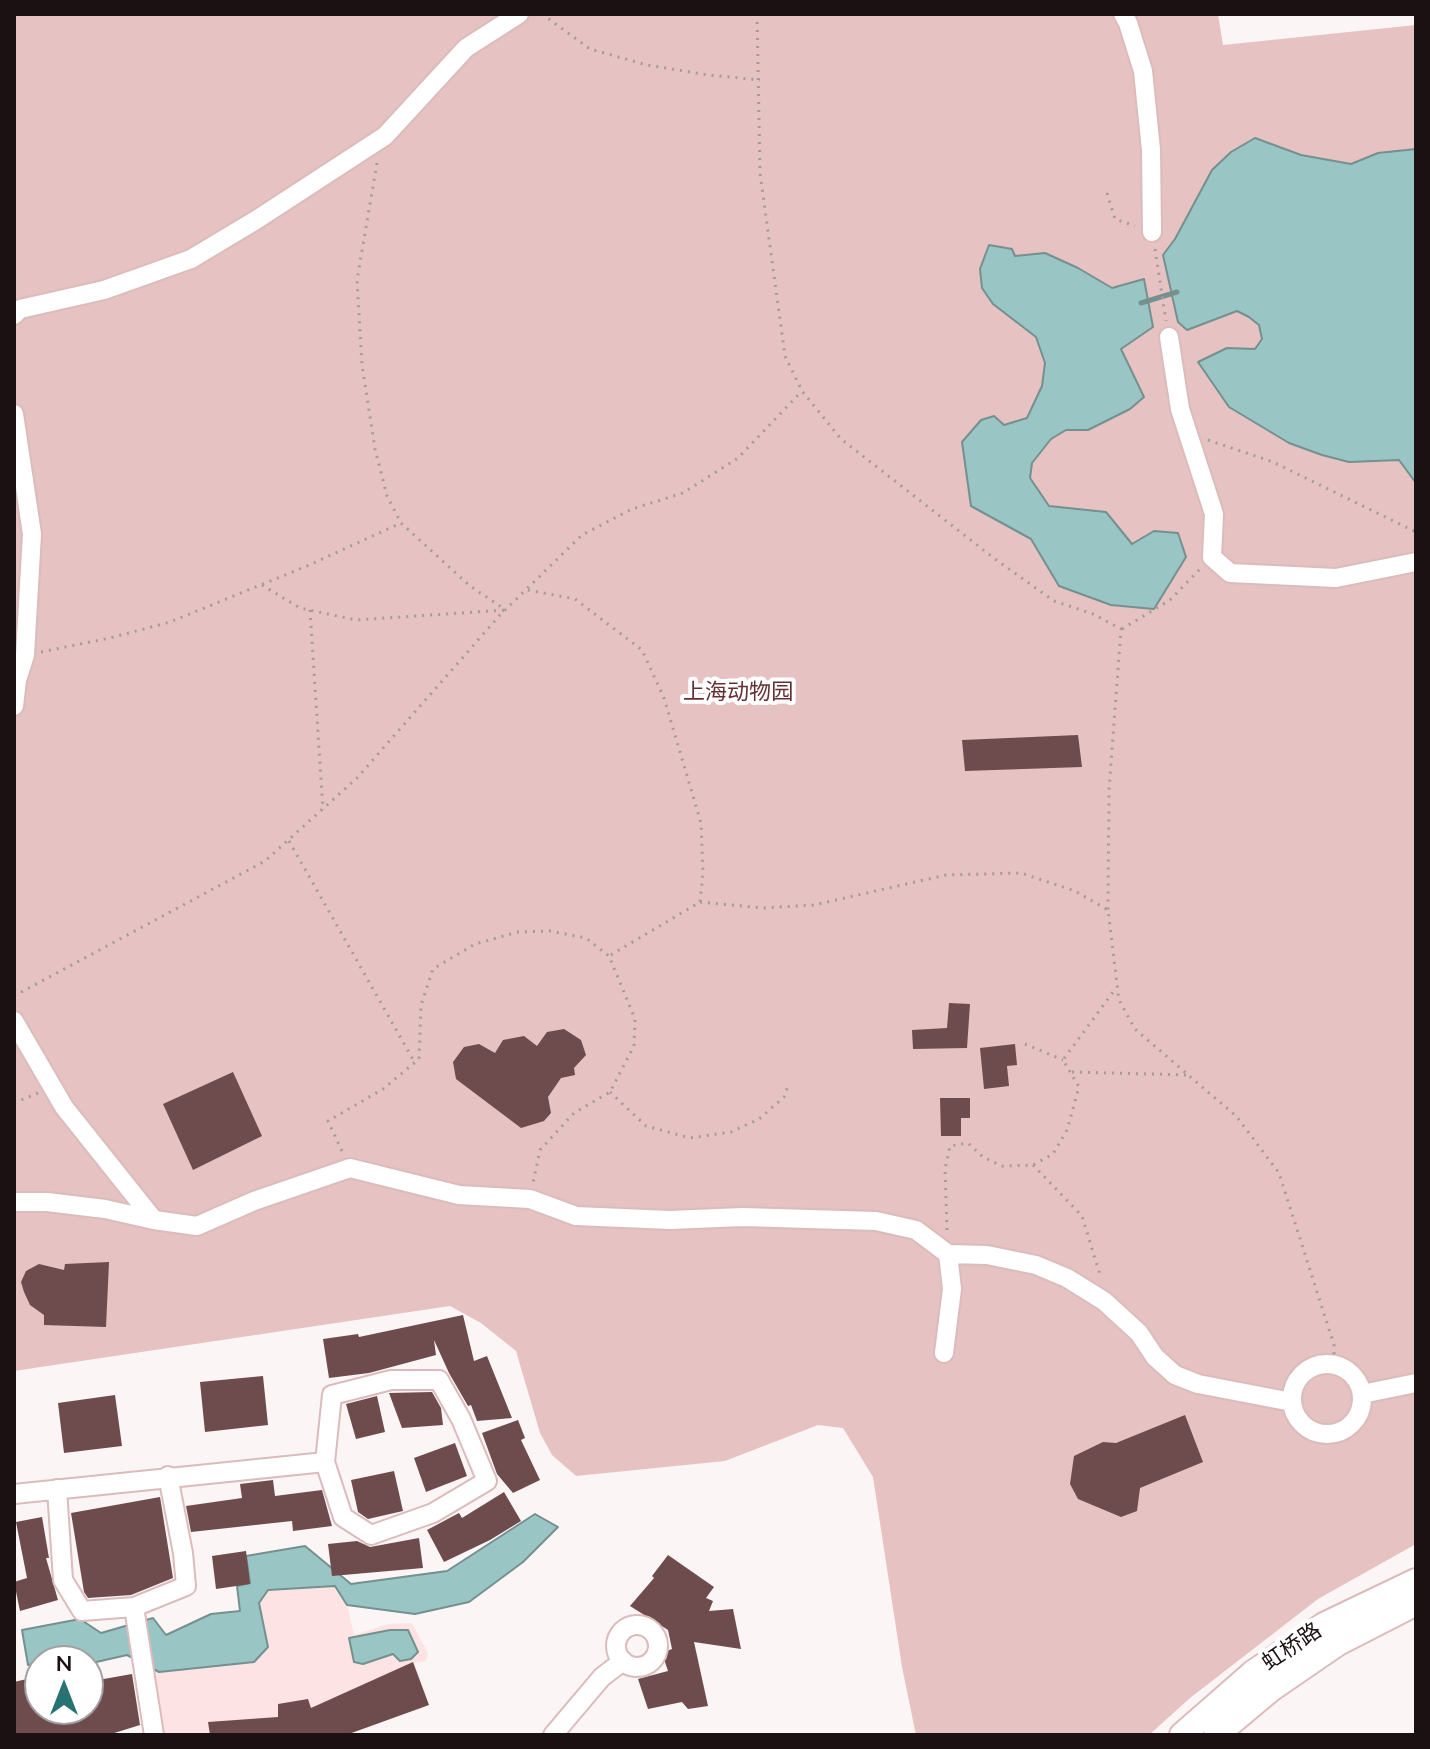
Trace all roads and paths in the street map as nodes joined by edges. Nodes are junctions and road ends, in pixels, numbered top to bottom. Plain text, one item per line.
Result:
1 (519, 14) edge
2 (542, 14) edge
3 (757, 14) edge
4 (1123, 14) edge
5 (760, 80) junction
6 (385, 136) junction
7 (1152, 232) dead end
8 (1159, 275) dead end
9 (14, 315) edge
10 (1167, 330) joint
11 (802, 391) junction
12 (14, 414) edge
13 (1188, 433) junction
14 (401, 523) junction
15 (1416, 532) edge
16 (1212, 557) junction
17 (1416, 562) edge
18 (261, 585) junction
19 (527, 590) junction
20 (310, 610) junction
21 (506, 610) junction
22 (1121, 629) junction
23 (25, 655) junction
24 (14, 706) edge
25 (323, 810) junction
26 (289, 841) junction
27 (700, 902) junction
28 (1108, 910) junction
29 (609, 956) junction
30 (1117, 986) junction
31 (14, 996) edge
32 (14, 1021) edge
33 (1025, 1044) dead end
34 (1063, 1060) junction
35 (415, 1063) junction
36 (1072, 1072) junction
37 (1188, 1075) junction
38 (789, 1083) dead end
39 (53, 1087) junction
40 (610, 1092) junction
41 (14, 1103) edge
42 (1033, 1165) junction
43 (350, 1168) junction
44 (530, 1199) junction
45 (14, 1202) edge
46 (154, 1220) junction
47 (948, 1254) junction
48 (1104, 1301) junction
49 (944, 1353) dead end
50 (1334, 1365) junction
51 (1416, 1383) edge
52 (1362, 1394) junction
53 (1292, 1402) junction
54 (325, 1462) junction
55 (168, 1476) junction
56 (57, 1489) junction
57 (14, 1494) edge
58 (1416, 1581) edge
59 (1416, 1603) edge
60 (134, 1607) junction
61 (623, 1661) dead end
62 (154, 1735) edge
63 (553, 1735) edge
64 (1182, 1735) edge
65 (1216, 1735) edge

1 - 6 street
2 - 5 path
3 - 5 path
4 - 7 street
5 - 11 path
6 - 9 street
6 - 14 path
8 - 10 path
10 - 13 street
11 - 19 path
11 - 22 path
12 - 23 street
13 - 15 path
13 - 16 street
14 - 18 path
14 - 21 path
16 - 17 street
16 - 22 path
18 - 20 path
18 - 23 path
19 - 21 path
19 - 27 path
20 - 21 path
20 - 25 path
21 - 25 path
22 - 28 path
23 - 24 street
25 - 26 path
26 - 31 path
26 - 35 path
27 - 28 path
27 - 29 path
28 - 30 path
29 - 35 path
29 - 40 path
30 - 34 path
30 - 37 path
32 - 39 street
33 - 34 path
34 - 36 path
35 - 43 path
36 - 37 path
36 - 42 path
37 - 50 path
38 - 40 path
39 - 41 path
39 - 46 street
40 - 44 path
42 - 47 path
42 - 48 path
43 - 44 street
43 - 46 street
44 - 47 street
45 - 46 street
47 - 48 street
47 - 49 street
48 - 53 street
50 - 52 street
50 - 53 street
51 - 52 street
52 - 53 street
54 - 54 street
54 - 55 street
55 - 56 street
55 - 60 street
56 - 57 street
56 - 60 street
58 - 64 main road, 虹桥路
59 - 65 main road, 虹桥路
60 - 62 street
61 - 63 street

